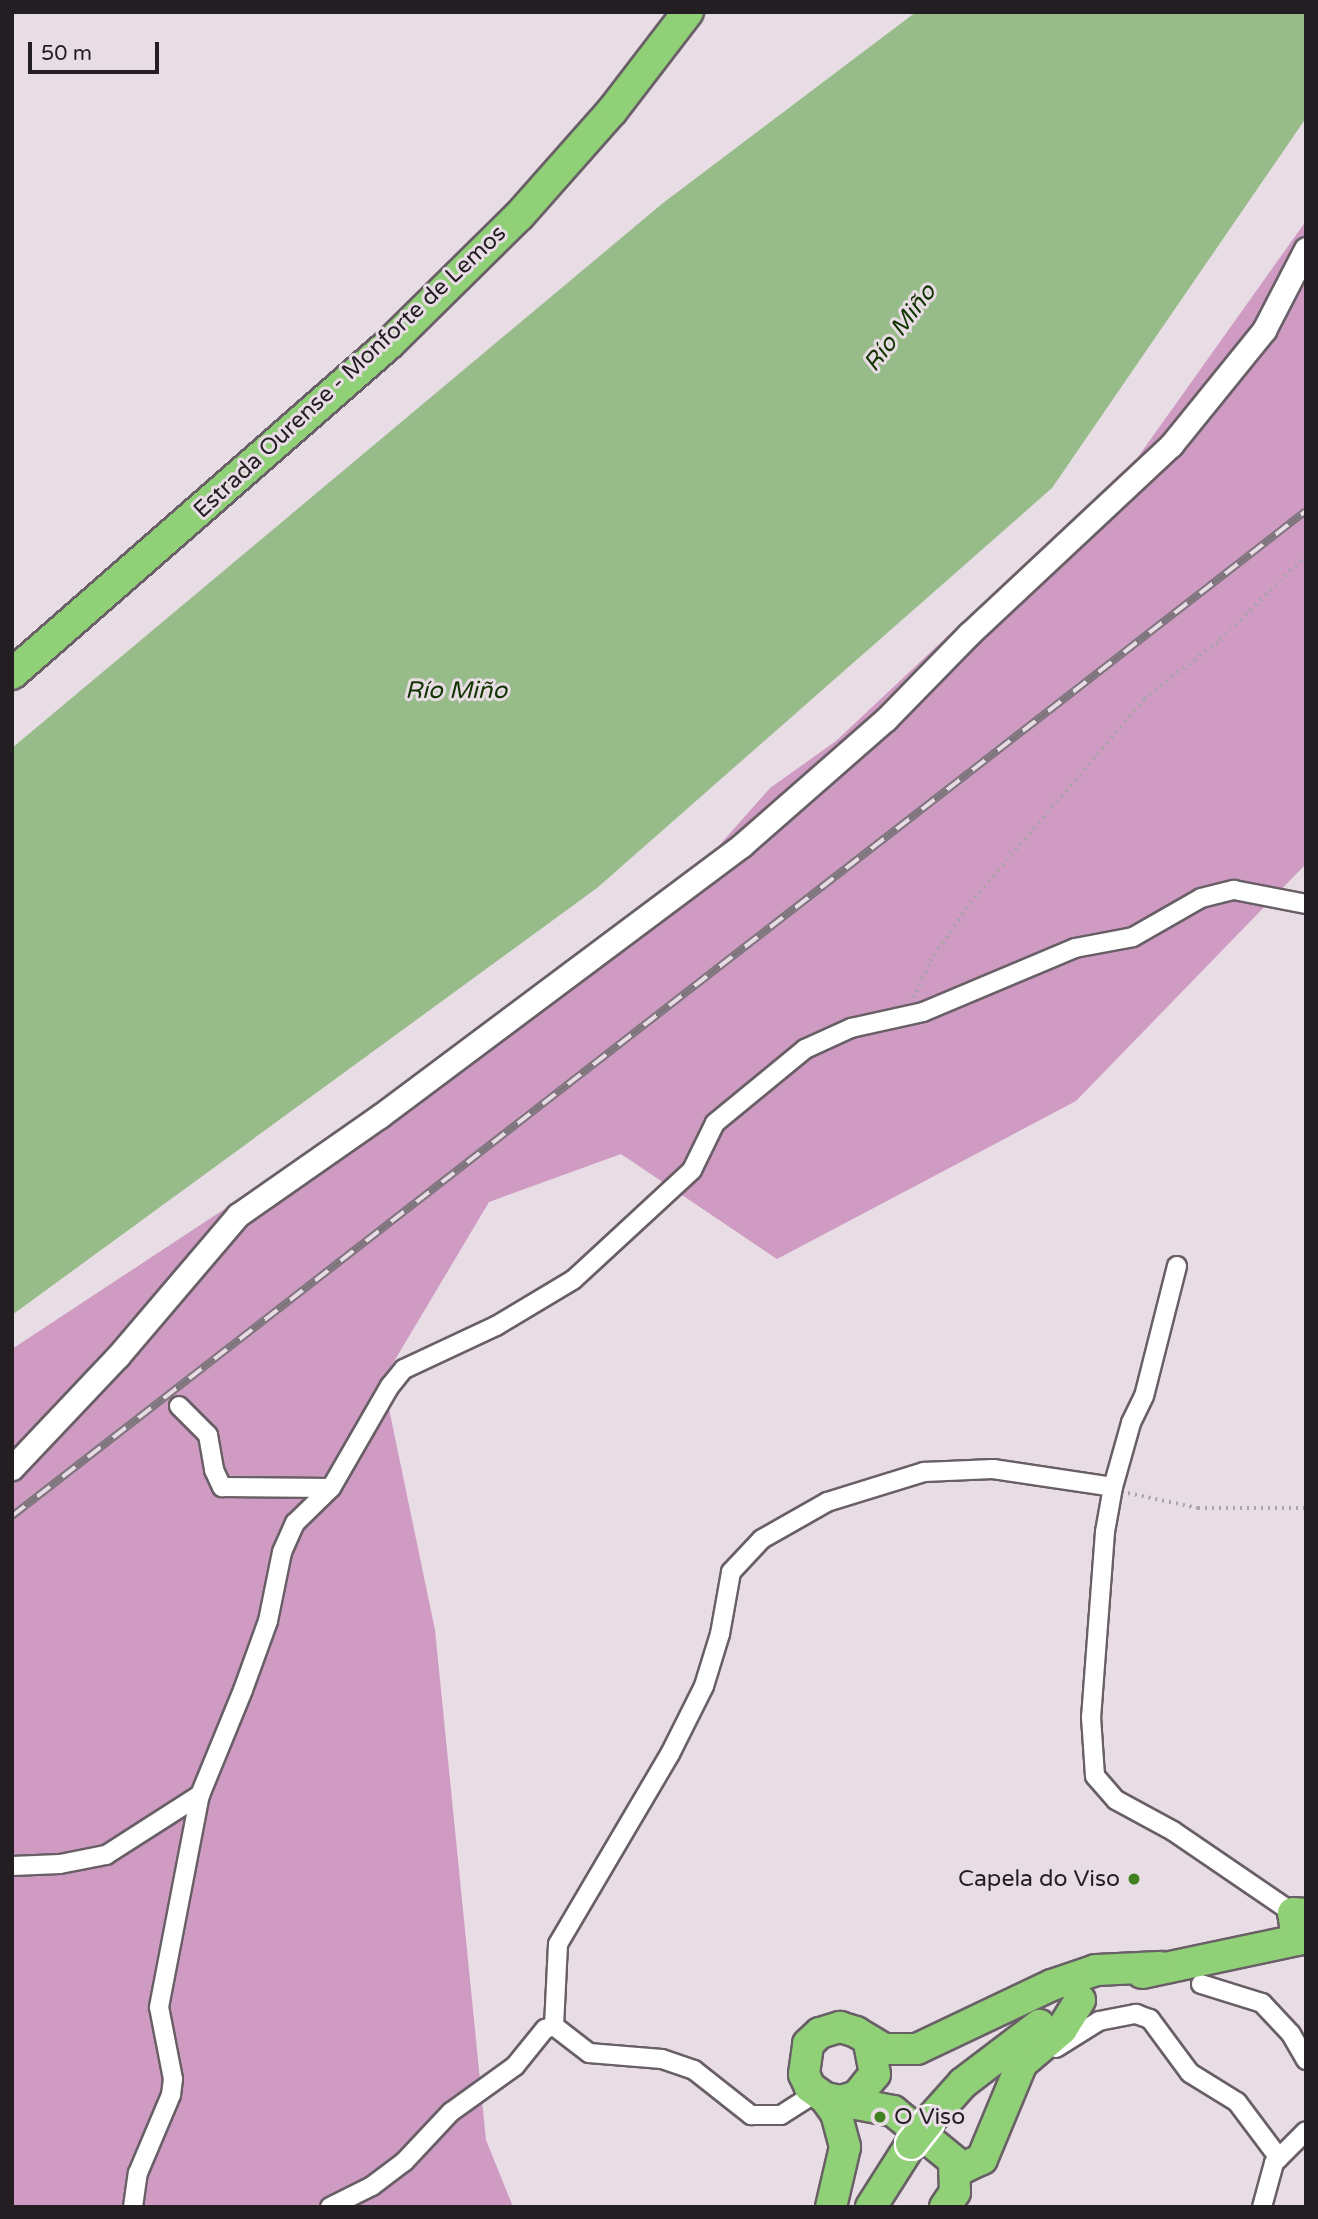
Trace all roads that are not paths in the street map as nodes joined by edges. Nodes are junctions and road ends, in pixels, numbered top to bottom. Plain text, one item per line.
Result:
1 (682, 19) edge
2 (1306, 249) edge
3 (12, 674) edge
4 (1306, 904) edge
5 (1177, 1266) dead end
6 (179, 1406) dead end
7 (12, 1468) edge
8 (1113, 1487) junction
9 (331, 1488) junction
10 (200, 1795) junction
11 (12, 1866) edge
12 (1300, 1926) edge
13 (1160, 1967) junction
14 (1201, 1984) dead end
15 (1080, 2000) junction
16 (554, 2026) junction
17 (872, 2056) junction
18 (1306, 2060) edge
19 (829, 2097) junction
20 (893, 2111) junction
21 (1306, 2131) edge
22 (1279, 2158) junction
23 (958, 2166) junction
24 (133, 2207) edge
25 (330, 2207) edge
26 (831, 2207) edge
27 (871, 2207) edge
28 (945, 2207) edge
29 (1262, 2207) edge

1 - 3 highway, Estrada Ourense - Monforte de Lemos
2 - 7 street
4 - 9 street
5 - 8 street
6 - 9 street
8 - 12 street
8 - 16 street
9 - 10 street
10 - 11 street
10 - 24 street
12 - 13 highway
13 - 15 highway
13 - 17 highway
14 - 18 street
15 - 23 highway
15 - 27 highway
16 - 19 street
16 - 25 street
17 - 19 highway
17 - 19 highway
17 - 20 highway
19 - 20 highway
19 - 26 highway
20 - 23 highway
21 - 22 street
22 - 23 street
22 - 29 street
23 - 28 highway

